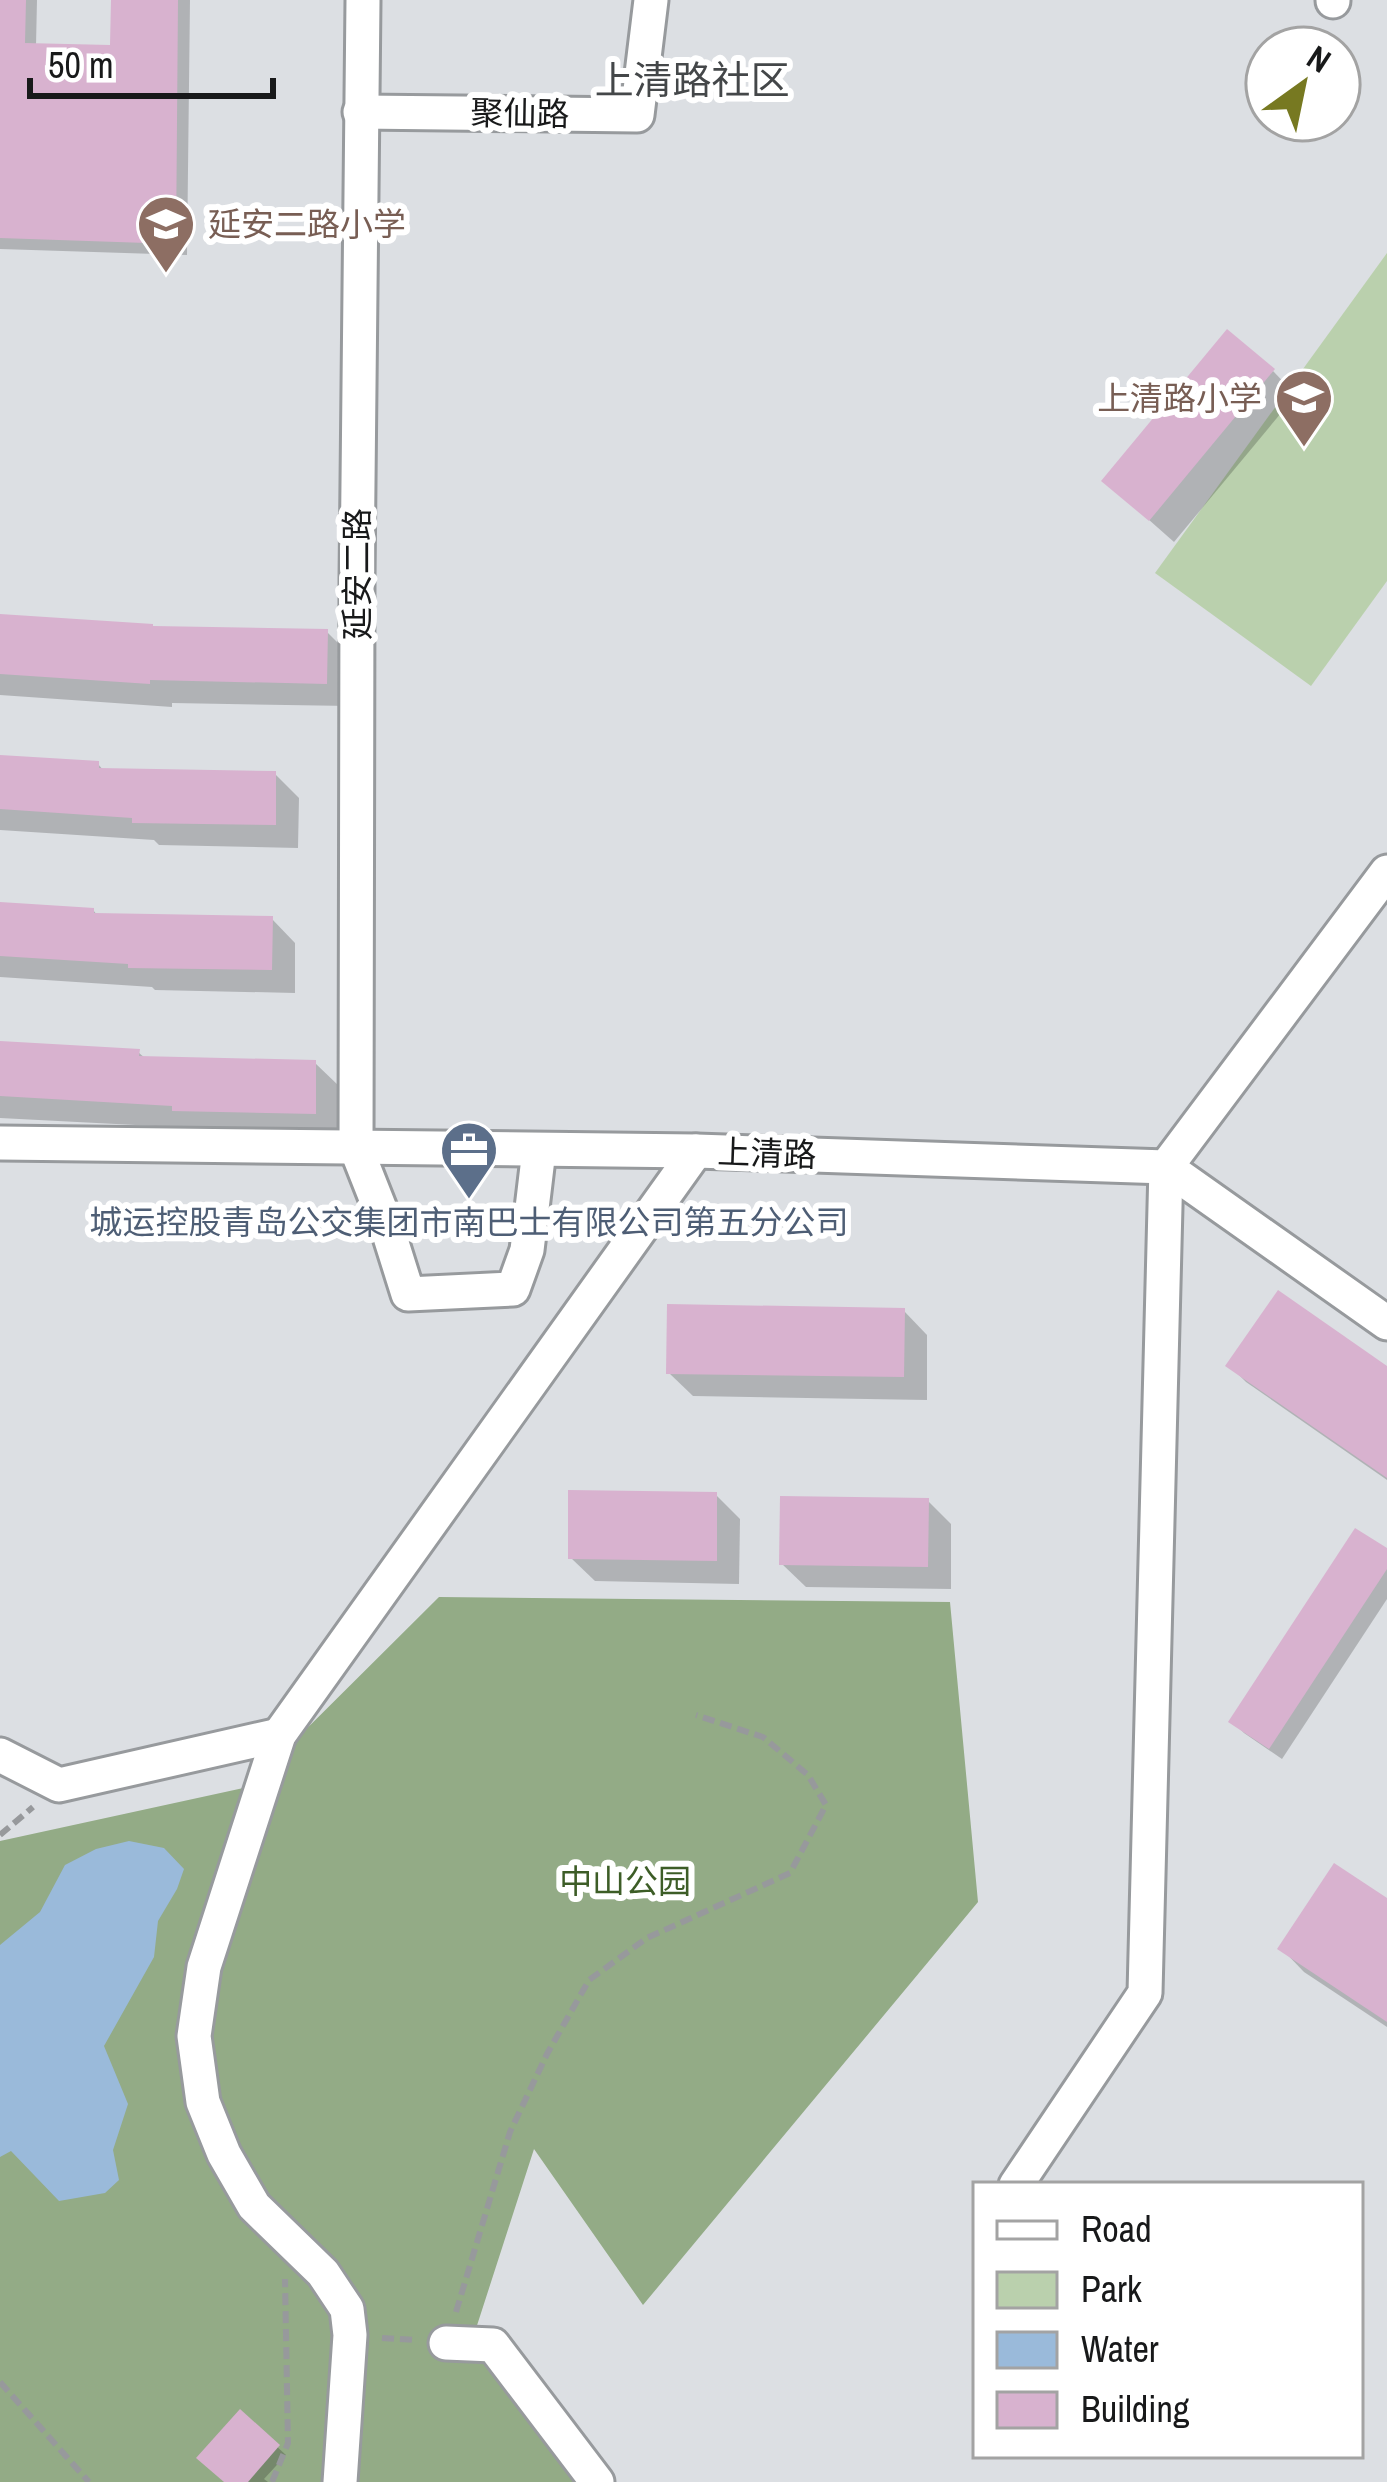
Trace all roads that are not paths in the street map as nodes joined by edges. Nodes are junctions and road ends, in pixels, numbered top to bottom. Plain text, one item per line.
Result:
1 (363, 0) edge
2 (651, 0) edge
3 (360, 112) junction
4 (1387, 872) edge
5 (0, 1143) edge
6 (356, 1148) junction
7 (539, 1150) junction
8 (696, 1151) junction
9 (1166, 1167) junction
10 (1387, 1324) edge
11 (279, 1736) junction
12 (0, 1755) edge
13 (1018, 2182) edge
14 (446, 2343) road end
15 (340, 2482) edge
16 (597, 2482) edge

1 - 3 street, 延安二路
2 - 3 street, 聚仙路
3 - 6 street, 延安二路
4 - 9 street
5 - 6 street, 上清路
6 - 7 street, 上清路
6 - 7 street
7 - 8 street, 上清路
8 - 9 street, 上清路
8 - 11 street
9 - 10 street
9 - 13 street
11 - 12 street
11 - 15 street
14 - 16 street

